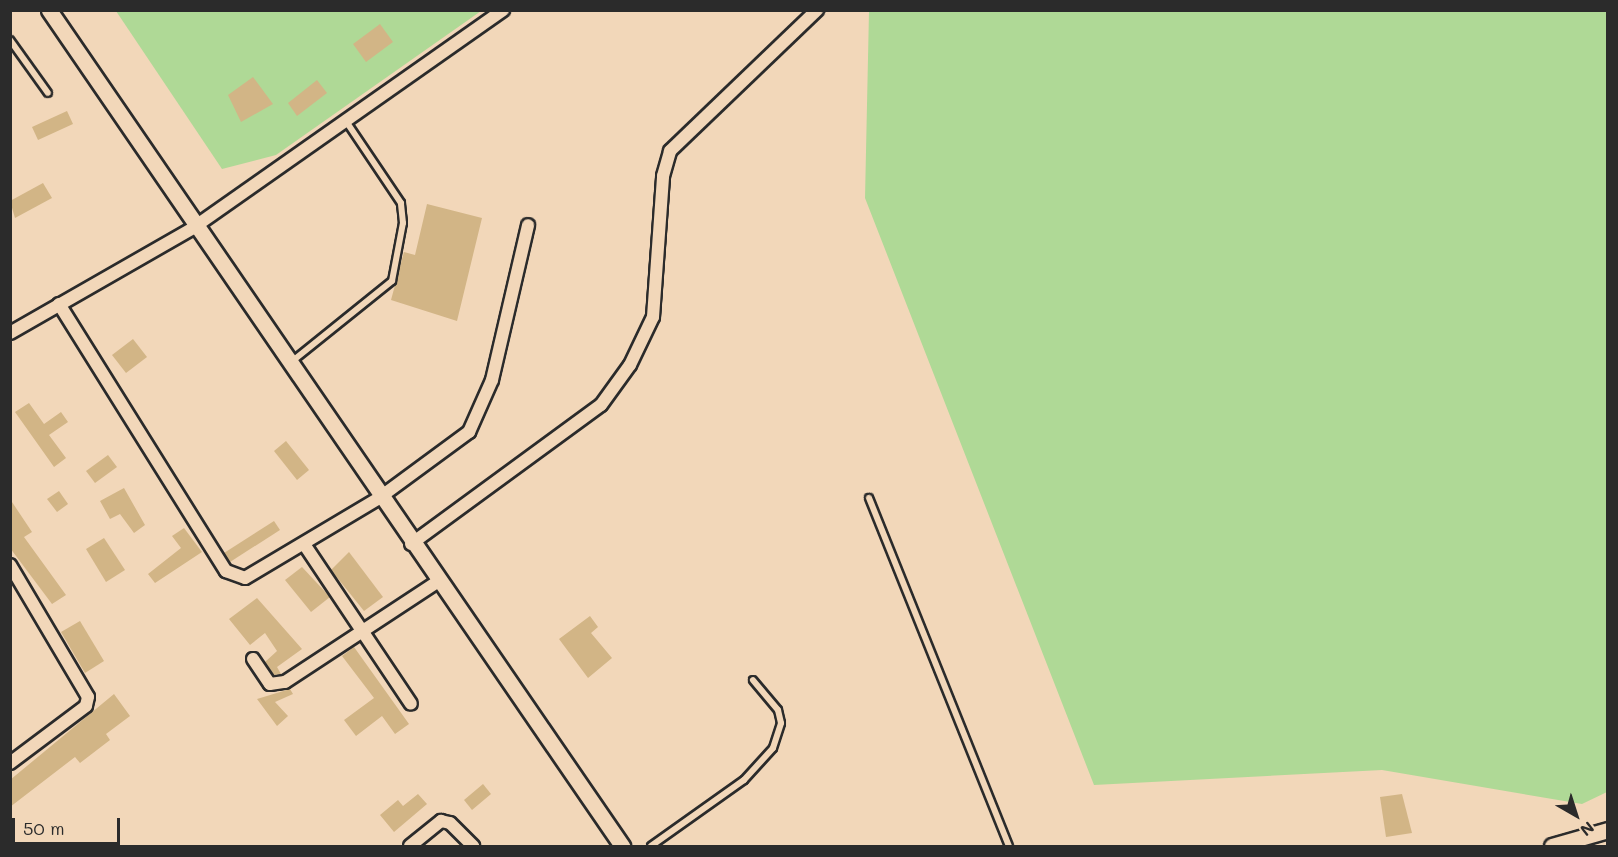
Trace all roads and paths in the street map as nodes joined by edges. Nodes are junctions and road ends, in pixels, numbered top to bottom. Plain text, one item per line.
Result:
1 (49, 10) edge
2 (503, 10) edge
3 (818, 10) edge
4 (10, 40) edge
5 (48, 93) dead end
6 (346, 121) junction
7 (528, 225) dead end
8 (193, 228) junction
9 (59, 304) junction
10 (10, 333) edge
11 (287, 365) junction
12 (379, 498) junction
13 (869, 498) dead end
14 (304, 544) junction
15 (411, 544) junction
16 (10, 565) edge
17 (437, 582) junction
18 (364, 633) junction
19 (253, 659) dead end
20 (753, 680) dead end
21 (411, 704) dead end
22 (10, 763) edge
23 (1608, 830) edge
24 (410, 846) edge
25 (473, 846) edge
26 (622, 846) edge
27 (651, 846) edge
28 (1009, 846) edge
29 (1552, 846) edge

1 - 8 street
2 - 6 street
3 - 15 street
4 - 5 lane
6 - 8 street
6 - 11 lane
7 - 12 street
8 - 9 street
8 - 11 street
9 - 10 street
9 - 14 street
11 - 12 street
12 - 14 street
12 - 15 street
13 - 28 lane
14 - 18 street
15 - 17 street
16 - 22 street
17 - 18 street
17 - 26 street
18 - 19 street
18 - 21 street
20 - 27 lane
23 - 29 street
24 - 25 street

